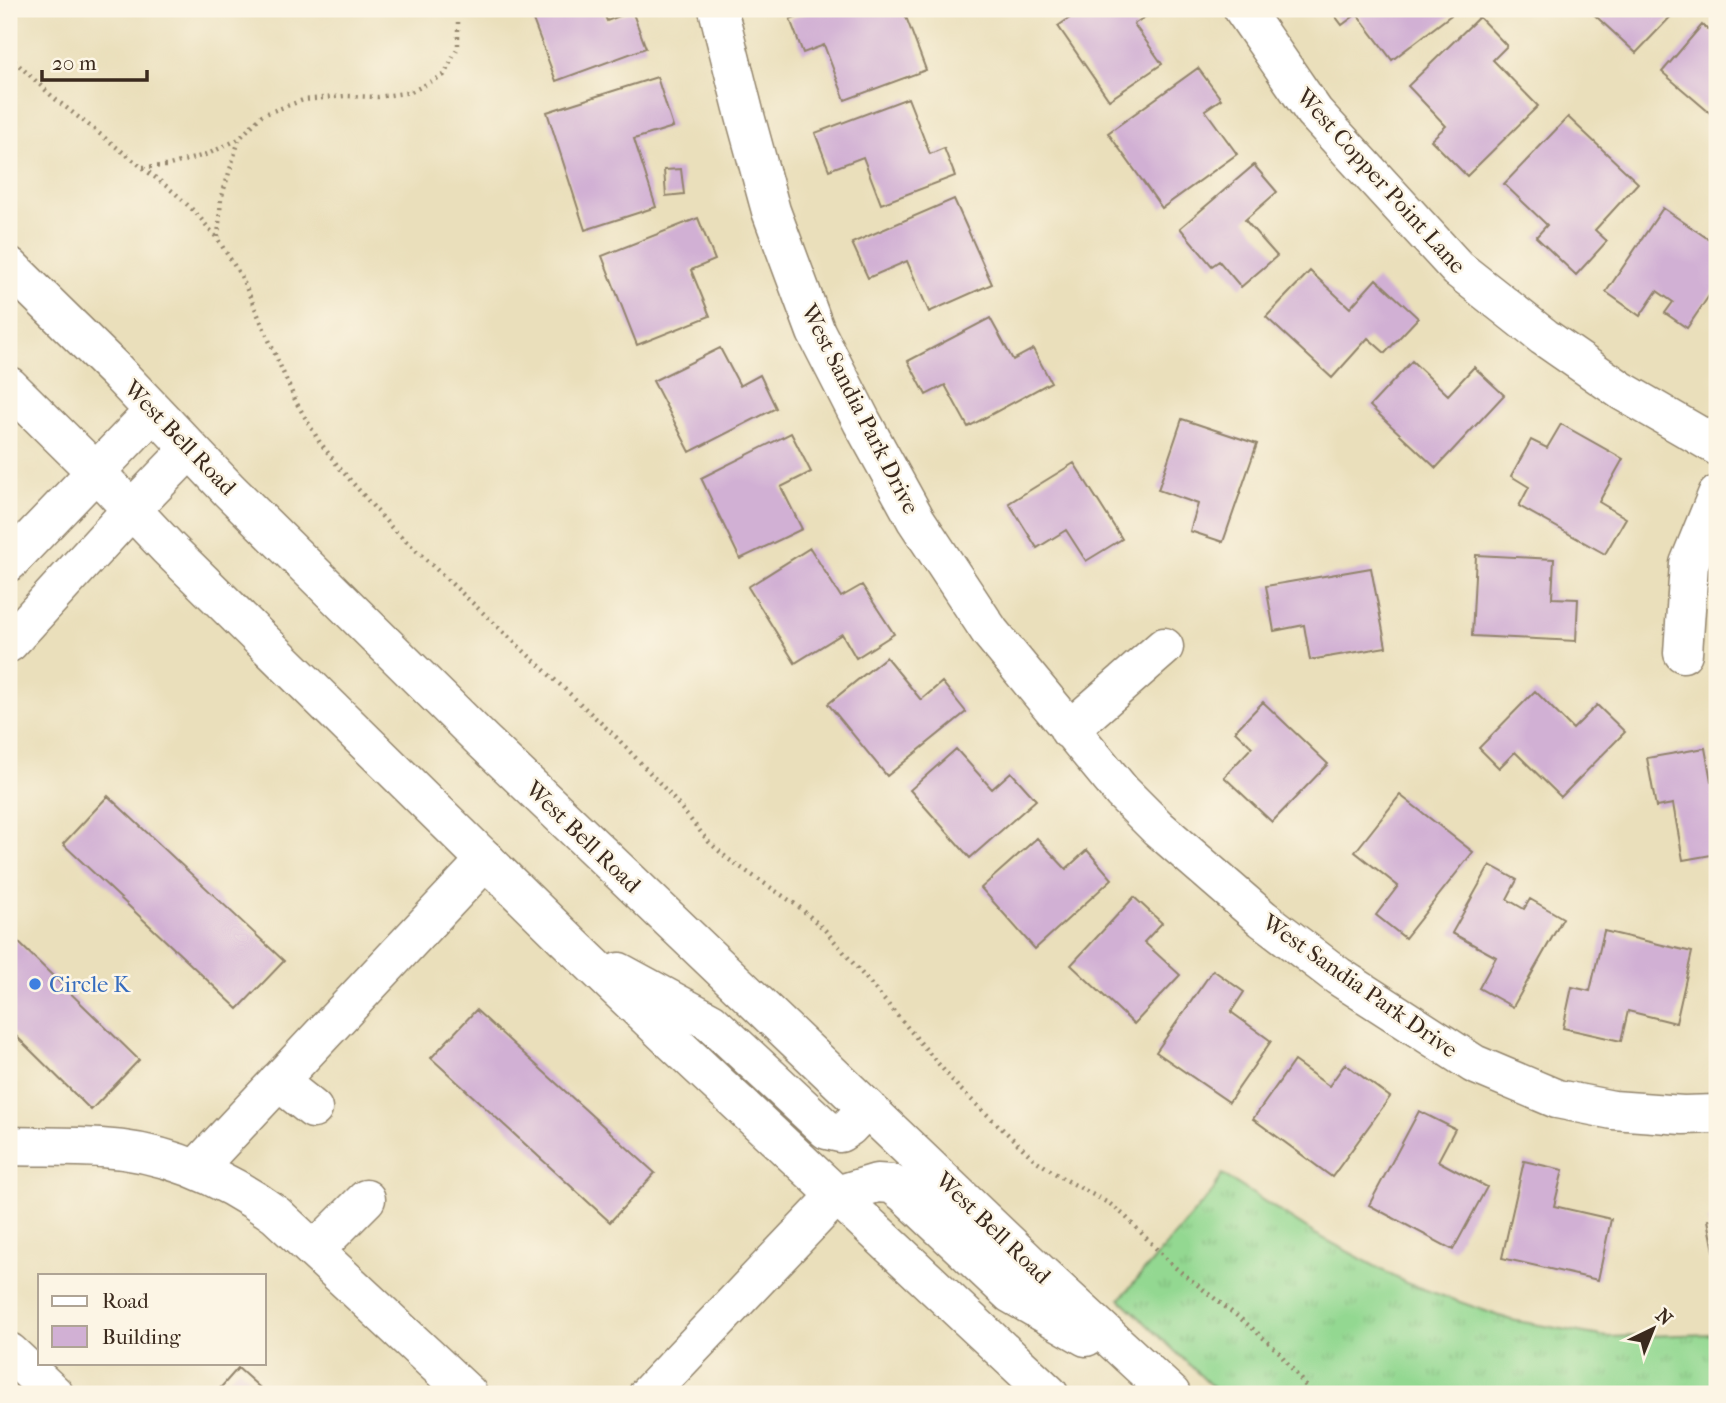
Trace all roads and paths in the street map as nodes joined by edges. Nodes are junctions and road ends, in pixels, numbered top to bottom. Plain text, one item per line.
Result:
1 (458, 9) edge
2 (718, 9) edge
3 (1243, 9) edge
4 (9, 56) edge
5 (239, 139) junction
6 (143, 167) junction
7 (218, 238) junction
8 (9, 266) edge
9 (9, 386) edge
10 (154, 411) junction
11 (1717, 446) edge
12 (190, 449) junction
13 (95, 471) junction
14 (1717, 495) edge
15 (132, 509) junction
16 (9, 562) edge
17 (9, 643) edge
18 (1164, 647) dead end
19 (1683, 653) dead end
20 (1069, 730) junction
21 (486, 860) junction
22 (574, 947) junction
23 (278, 1081) junction
24 (867, 1108) junction
25 (313, 1109) dead end
26 (1717, 1114) edge
27 (9, 1146) edge
28 (196, 1169) junction
29 (837, 1195) junction
30 (366, 1199) dead end
31 (315, 1250) junction
32 (9, 1352) edge
33 (1160, 1384) edge
34 (54, 1394) edge
35 (468, 1394) edge
36 (648, 1394) edge
37 (1049, 1394) edge
38 (1312, 1394) edge

1 - 5 path
2 - 20 main road, West Sandia Park Drive
3 - 11 main road, West Copper Point Lane
4 - 6 path
5 - 6 path
5 - 7 path
6 - 7 path
7 - 38 path
8 - 10 main road, West Bell Road
9 - 13 main road
10 - 12 main road, West Bell Road
10 - 13 main road
12 - 15 main road
12 - 24 main road, West Bell Road
13 - 15 main road
13 - 16 main road
14 - 19 main road
15 - 17 main road
15 - 21 main road
18 - 20 main road
20 - 26 main road, West Sandia Park Drive
21 - 22 main road
21 - 23 main road
22 - 24 main road
22 - 29 main road
23 - 25 main road
23 - 28 main road
24 - 33 main road, West Bell Road
27 - 28 main road
28 - 31 main road
29 - 33 main road
29 - 36 main road
29 - 37 main road
30 - 31 main road
31 - 35 main road
32 - 34 main road

